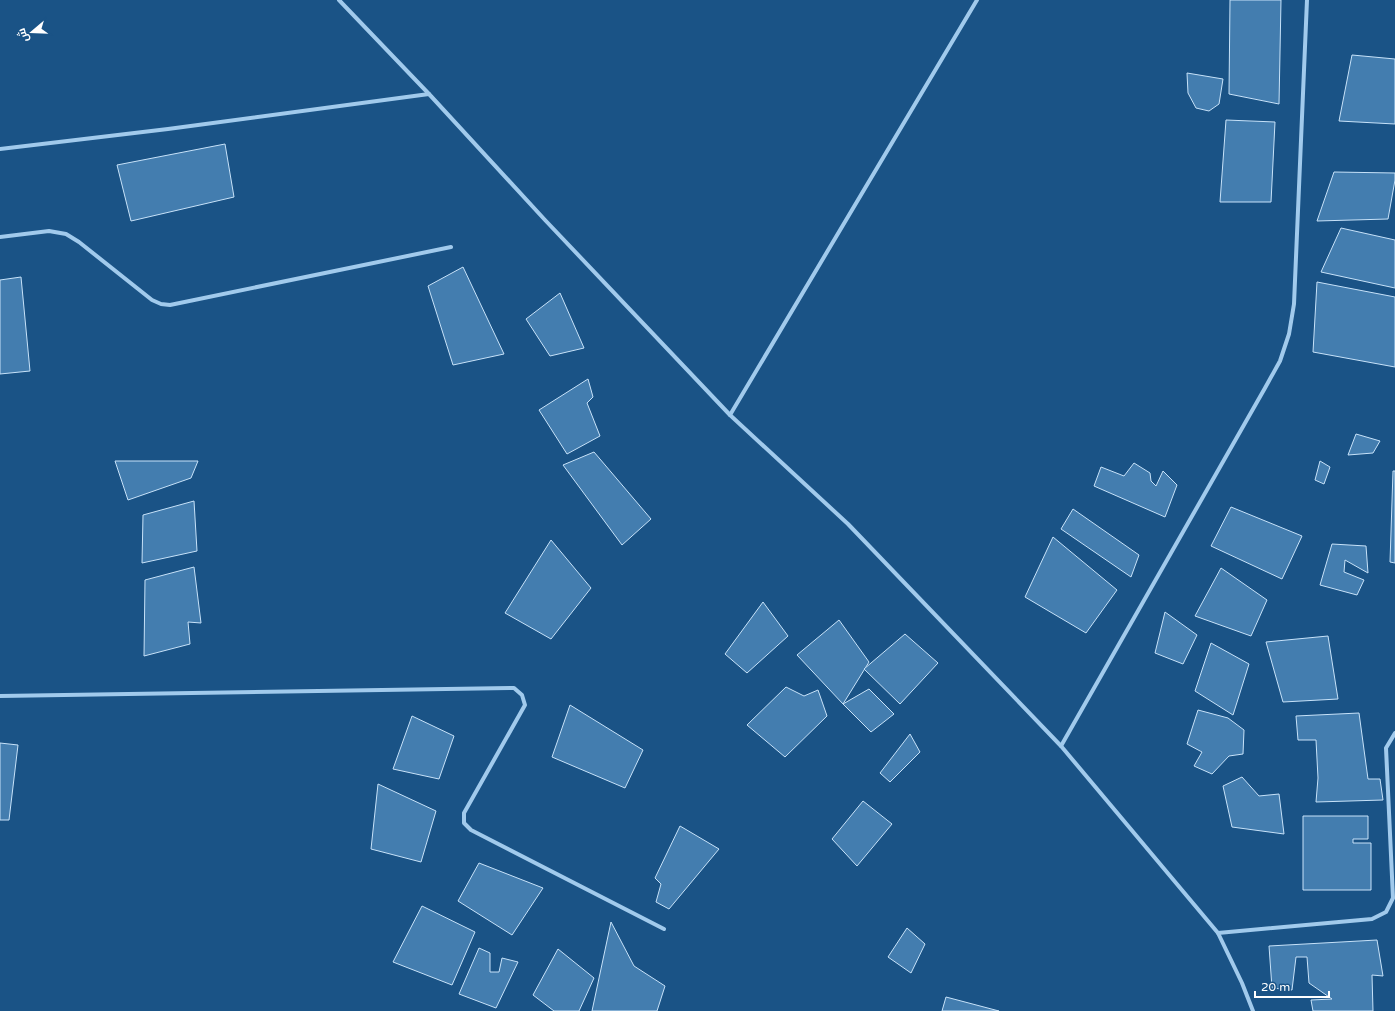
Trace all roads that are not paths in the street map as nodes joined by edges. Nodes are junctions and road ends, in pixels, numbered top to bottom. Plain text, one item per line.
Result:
1 (339, 0) edge
2 (977, 0) edge
3 (1307, 0) edge
4 (429, 94) junction
5 (0, 149) edge
6 (0, 237) edge
7 (451, 247) dead end
8 (730, 415) junction
9 (0, 696) edge
10 (1395, 733) edge
11 (1061, 746) junction
12 (664, 928) dead end
13 (1218, 933) junction
14 (1253, 1011) edge

1 - 4 street
2 - 8 street
3 - 11 street
4 - 5 street
4 - 8 street
6 - 7 street
8 - 11 street
9 - 12 street
10 - 13 street
11 - 13 street
13 - 14 street

